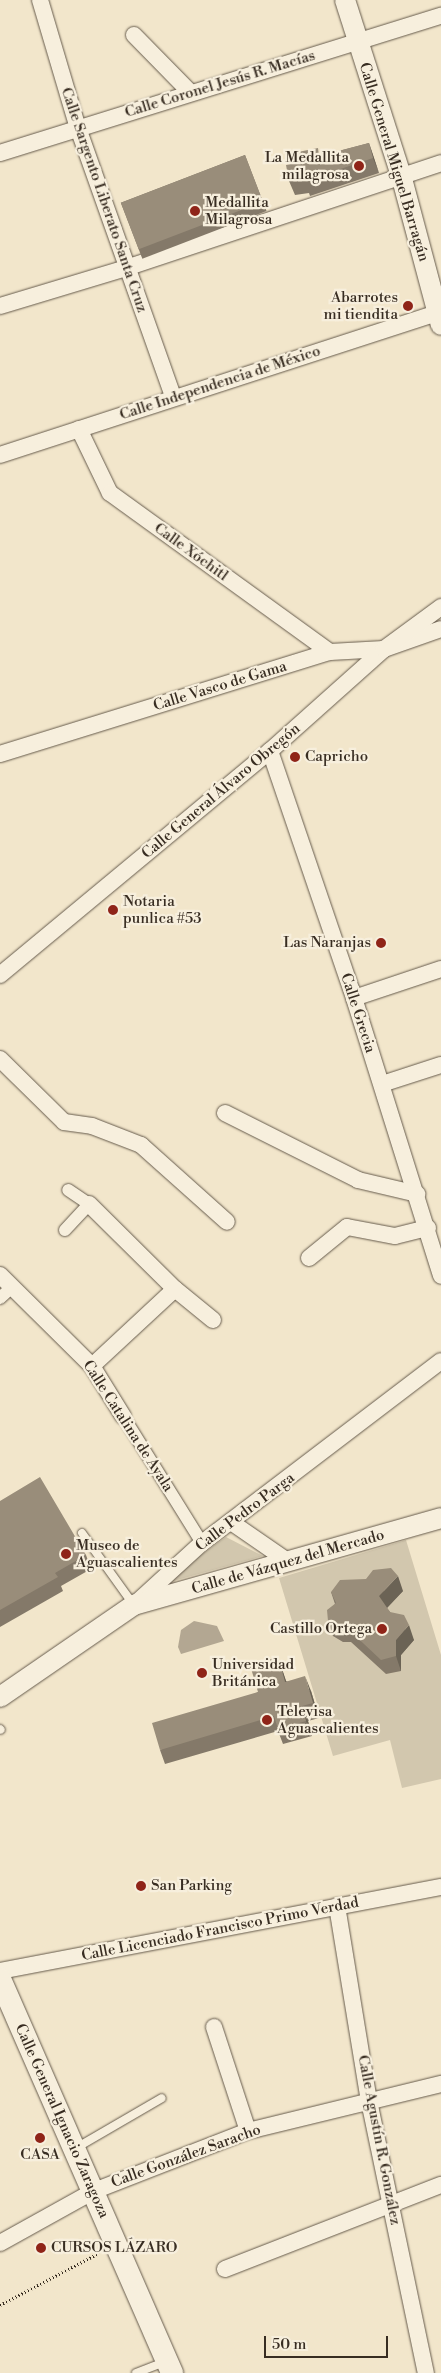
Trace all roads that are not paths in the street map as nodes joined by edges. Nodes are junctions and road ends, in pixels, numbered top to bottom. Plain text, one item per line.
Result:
1 (40, 0) edge
2 (345, 0) edge
3 (441, 16) edge
4 (134, 35) dead end
5 (358, 42) junction
6 (191, 93) junction
7 (78, 128) junction
8 (0, 153) edge
9 (441, 163) edge
10 (401, 176) junction
11 (126, 268) junction
12 (0, 306) edge
13 (440, 317) edge
14 (173, 398) junction
15 (79, 429) junction
16 (0, 455) edge
17 (441, 607) edge
18 (441, 629) edge
19 (384, 650) junction
20 (330, 652) junction
21 (270, 751) junction
22 (0, 754) edge
23 (441, 969) edge
24 (0, 975) edge
25 (354, 998) junction
26 (0, 1059) edge
27 (441, 1065) edge
28 (382, 1084) junction
29 (225, 1112) dead end
30 (68, 1190) dead end
31 (417, 1194) junction
32 (89, 1204) junction
33 (227, 1222) dead end
34 (428, 1228) junction
35 (66, 1230) dead end
36 (309, 1258) dead end
37 (0, 1275) edge
38 (441, 1276) edge
39 (175, 1289) junction
40 (6, 1292) edge
41 (213, 1320) dead end
42 (441, 1361) edge
43 (92, 1366) junction
44 (123, 1416) joint
45 (441, 1518) edge
46 (231, 1522) junction
47 (82, 1533) dead end
48 (202, 1543) junction
49 (289, 1562) junction
50 (134, 1605) junction
51 (0, 1697) edge
52 (441, 1887) edge
53 (337, 1906) junction
54 (0, 1971) edge
55 (0, 1979) edge
56 (214, 2027) dead end
57 (441, 2084) edge
58 (162, 2098) dead end
59 (369, 2101) junction
60 (248, 2131) junction
61 (74, 2149) junction
62 (441, 2185) edge
63 (94, 2191) junction
64 (392, 2206) junction
65 (0, 2243) edge
66 (225, 2269) dead end
67 (169, 2367) edge
68 (136, 2373) edge
69 (426, 2373) edge

1 - 7 street, Calle Sargento Liberato Santa Cruz
2 - 5 street, Calle General Miguel Barragán
3 - 5 street, Calle Coronel Jesús R. Macías
4 - 6 street
5 - 6 street, Calle Coronel Jesús R. Macías
5 - 10 street, Calle General Miguel Barragán
6 - 7 street, Calle Coronel Jesús R. Macías
7 - 8 street, Calle Coronel Jesús R. Macías
7 - 11 street, Calle Sargento Liberato Santa Cruz
9 - 10 street
10 - 11 street
10 - 13 street, Calle General Miguel Barragán
11 - 12 street
11 - 14 street, Calle Sargento Liberato Santa Cruz
13 - 14 street, Calle Independencia de México
14 - 15 street, Calle Independencia de México
15 - 16 street, Calle Independencia de México
15 - 20 street, Calle Xóchitl
17 - 19 street, Calle General Álvaro Obregón
18 - 19 street, Calle Vasco de Gama
19 - 20 street, Calle Vasco de Gama
19 - 21 street, Calle General Álvaro Obregón
20 - 22 street, Calle Vasco de Gama
21 - 24 street, Calle General Álvaro Obregón
21 - 25 street, Calle Grecia
23 - 25 street
25 - 28 street, Calle Grecia
26 - 33 street
27 - 28 street
28 - 31 street, Calle Grecia
29 - 31 street
30 - 32 street
31 - 34 street, Calle Grecia
32 - 35 street
32 - 39 street
34 - 36 street
34 - 38 street, Calle Grecia
37 - 40 street, Calle Catalina de Ayala
39 - 41 street
39 - 43 street
40 - 43 street, Calle Catalina de Ayala
42 - 46 street, Calle Pedro Parga
43 - 44 street, Calle Catalina de Ayala
44 - 48 street, Calle Catalina de Ayala
45 - 49 street, Calle de Vázquez del Mercado
46 - 48 street, Calle Pedro Parga
46 - 49 street
47 - 50 lane
48 - 50 street, Calle Pedro Parga
49 - 50 street, Calle de Vázquez del Mercado
50 - 51 street, Calle Pedro Parga
52 - 53 street, Calle Licenciado Francisco Primo Verdad
53 - 54 street, Calle Licenciado Francisco Primo Verdad
53 - 59 street, Calle Agustín R. González
55 - 61 main road, Calle General Ignacio Zaragoza
56 - 60 street
57 - 59 street, Calle González Saracho
58 - 61 lane
59 - 60 street, Calle González Saracho
59 - 64 street, Calle Agustín R. González
60 - 63 street, Calle González Saracho
61 - 63 main road, Calle General Ignacio Zaragoza
62 - 64 street
63 - 65 street, Calle González Saracho
63 - 67 main road, Calle General Ignacio Zaragoza
64 - 66 street
64 - 69 street, Calle Agustín R. González
67 - 68 lane

